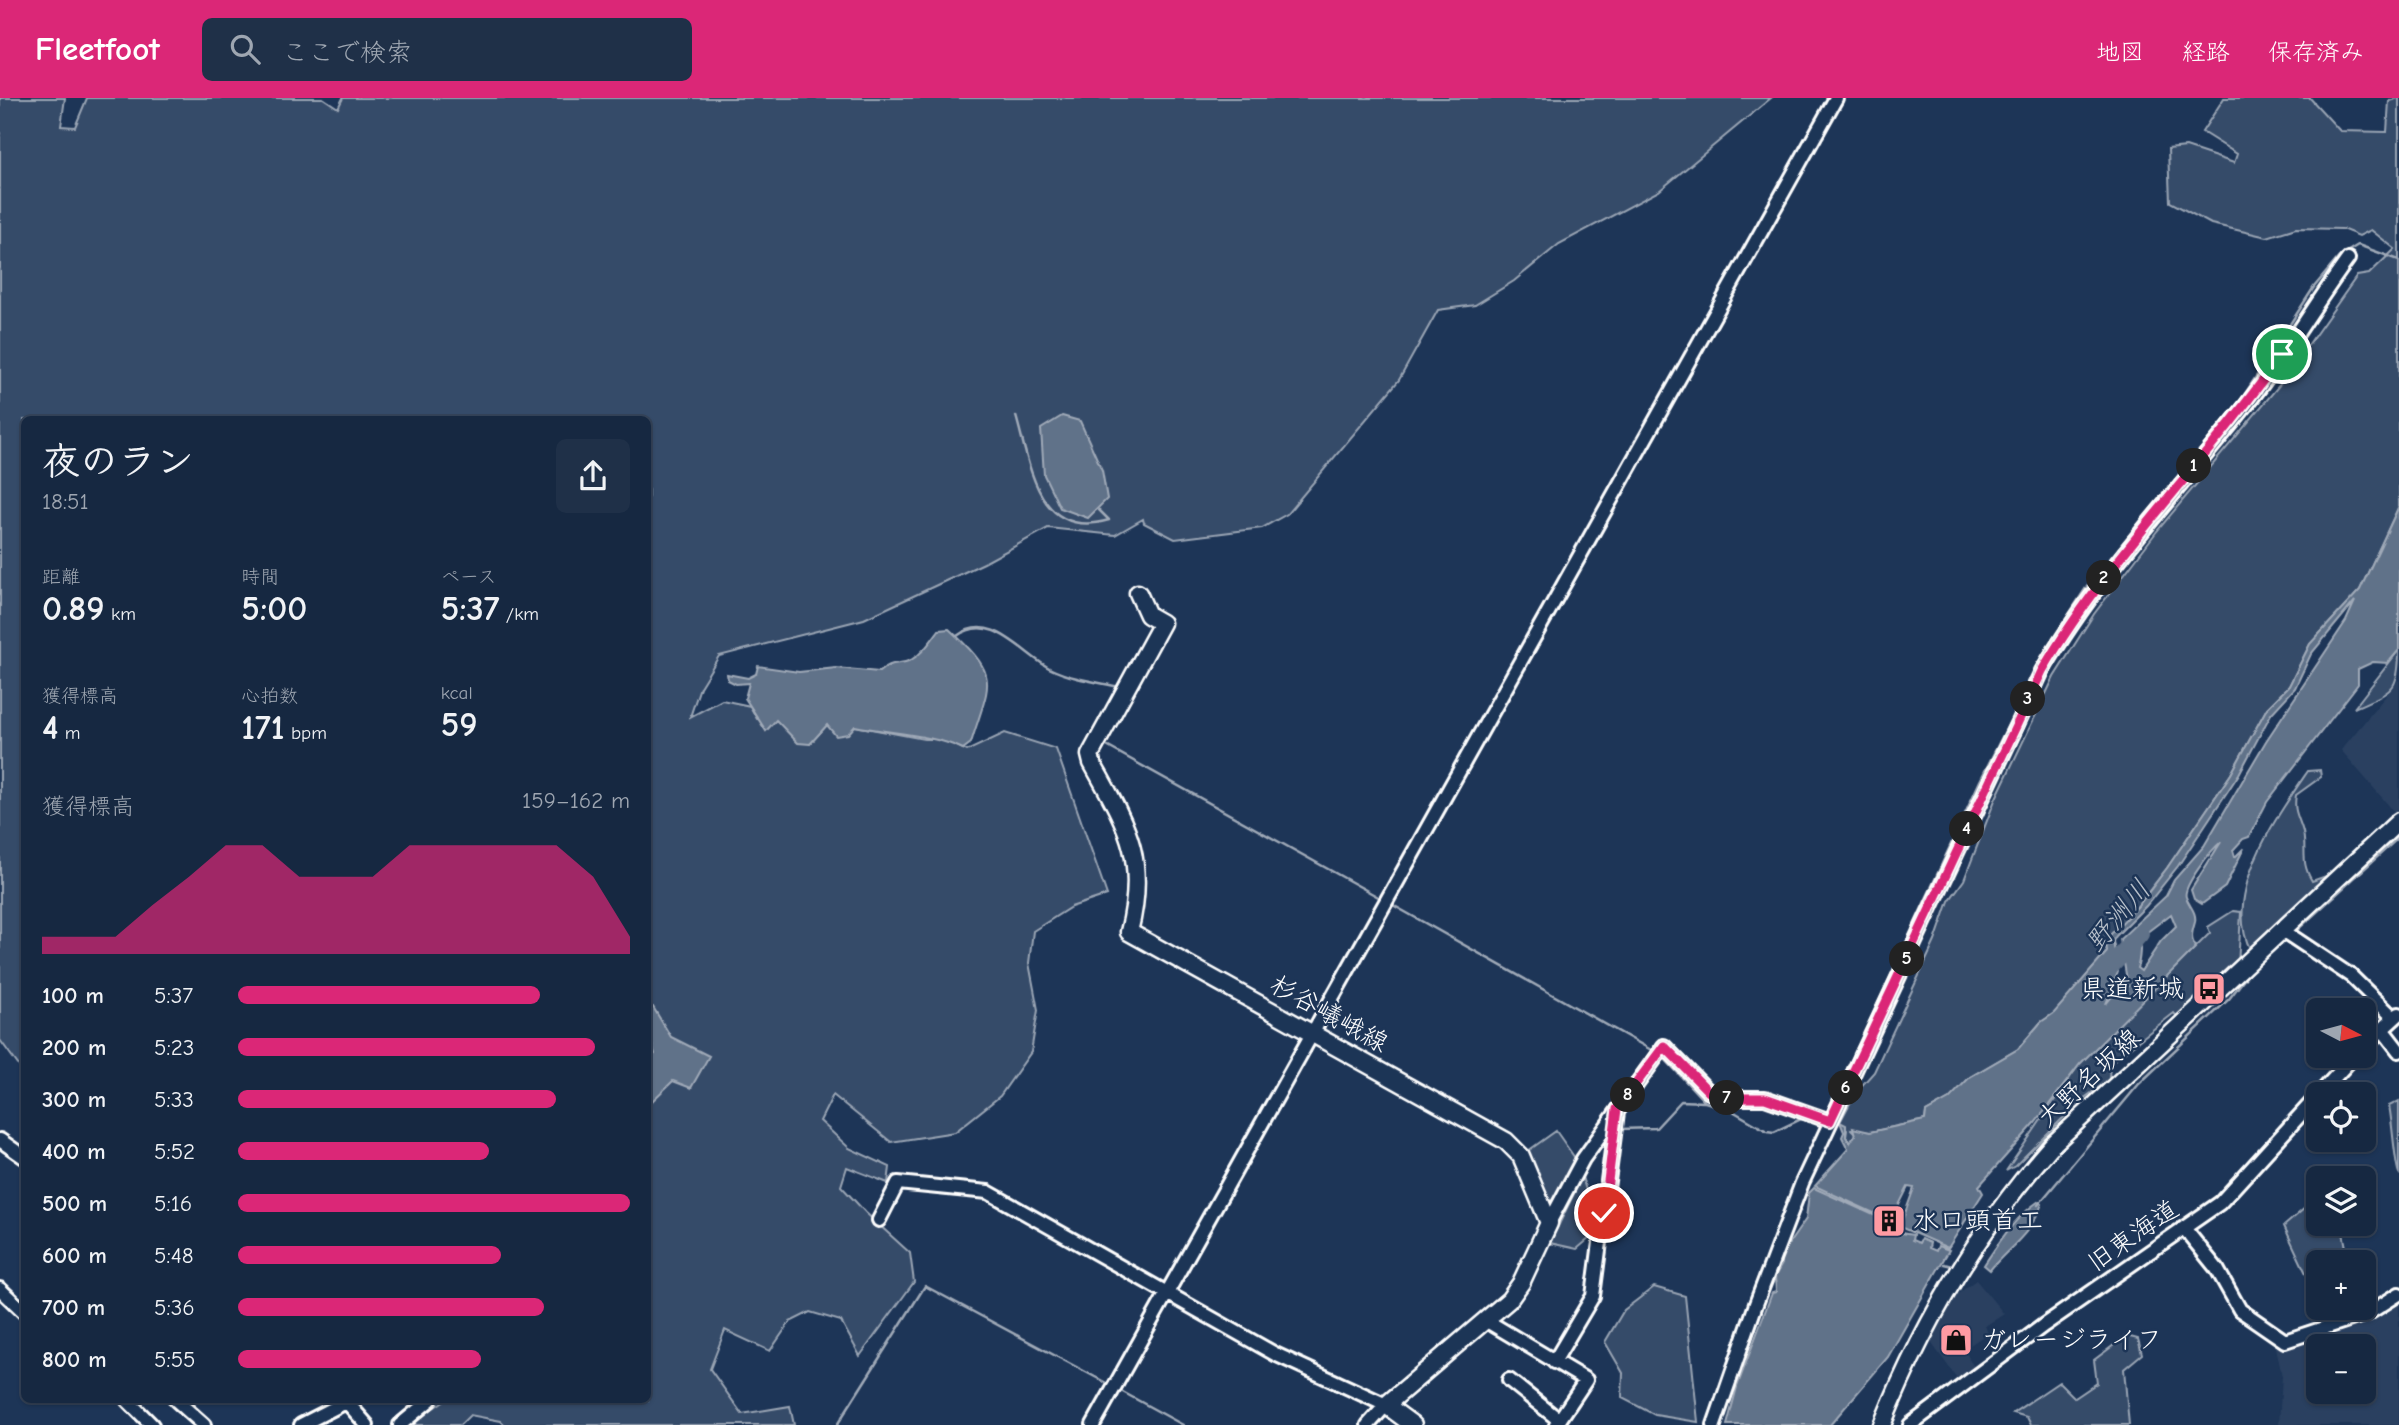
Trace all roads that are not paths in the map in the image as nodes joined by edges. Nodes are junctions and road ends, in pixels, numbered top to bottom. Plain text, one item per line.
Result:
1 (1836, 98) edge
2 (2348, 259) dead end
3 (1138, 593) dead end
4 (2399, 821) edge
5 (2282, 930) junction
6 (2396, 1016) edge
7 (2382, 1029) junction
8 (1313, 1033) junction
9 (2376, 1035) edge
10 (2399, 1051) edge
11 (2343, 1068) edge
12 (1617, 1109) junction
13 (1830, 1121) junction
14 (0, 1140) edge
15 (21, 1155) edge
16 (880, 1220) dead end
17 (1549, 1223) junction
18 (2184, 1228) junction
19 (0, 1289) edge
20 (1166, 1292) junction
21 (2399, 1294) edge
22 (21, 1309) edge
23 (1487, 1321) junction
24 (1554, 1362) junction
25 (1509, 1380) dead end
26 (179, 1403) edge
27 (344, 1403) edge
28 (350, 1403) edge
29 (426, 1403) edge
30 (1386, 1405) junction
31 (144, 1406) edge
32 (1558, 1423) edge
33 (152, 1425) edge
34 (204, 1425) edge
35 (301, 1425) edge
36 (367, 1425) edge
37 (400, 1425) edge
38 (1093, 1425) edge
39 (1368, 1425) edge
40 (1413, 1425) edge
41 (1714, 1425) edge
42 (1882, 1425) edge
43 (1910, 1425) edge

1 - 8 street
2 - 13 street
3 - 8 main road, 杉谷嶬峨線
4 - 5 main road, 大野名坂線
5 - 6 street
5 - 42 main road, 大野名坂線
6 - 7 street
7 - 9 street
7 - 10 street
8 - 17 main road, 杉谷嶬峨線
8 - 20 street
11 - 18 street, 旧東海道
12 - 13 street
12 - 17 street
12 - 24 street
13 - 41 street
14 - 15 street
16 - 20 street
17 - 23 main road
18 - 21 street
18 - 43 street, 旧東海道
19 - 22 street
20 - 30 street
20 - 38 street
23 - 24 street
23 - 30 main road
24 - 32 street
25 - 32 street
26 - 34 street
27 - 35 street
28 - 36 street
29 - 37 street
30 - 39 street
30 - 40 main road
31 - 33 street

